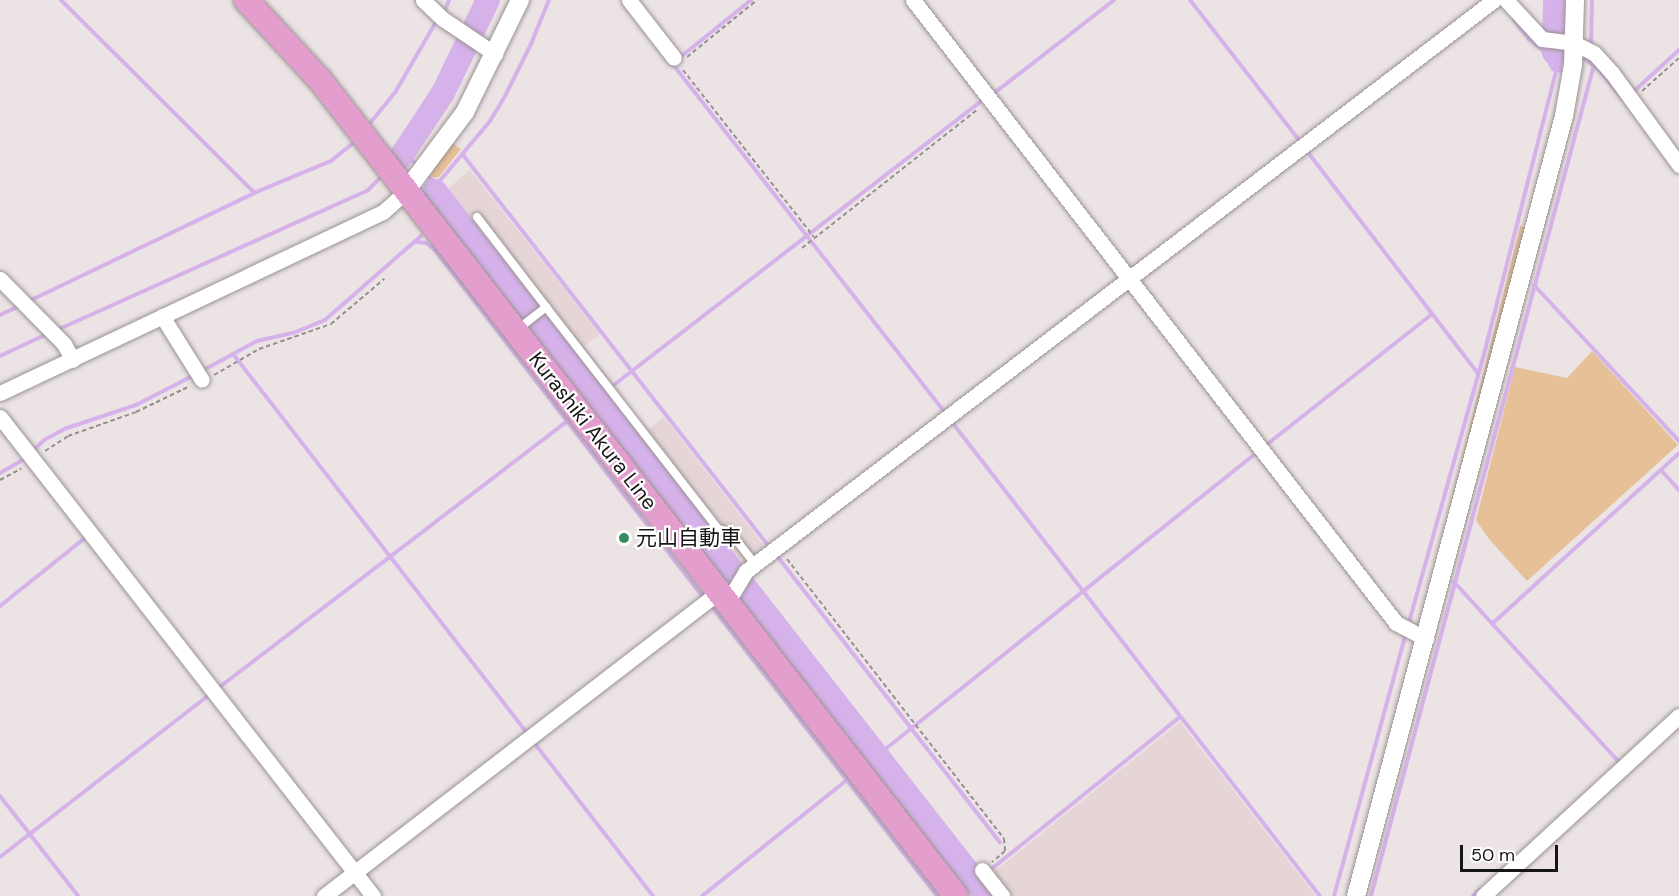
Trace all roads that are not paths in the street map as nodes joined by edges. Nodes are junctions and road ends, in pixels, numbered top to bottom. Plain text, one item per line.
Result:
1 (246, 0) edge
2 (423, 0) edge
3 (520, 0) edge
4 (628, 0) edge
5 (913, 0) edge
6 (1494, 0) edge
7 (1506, 0) edge
8 (1575, 0) edge
9 (1573, 45) junction
10 (495, 54) junction
11 (674, 58) dead end
12 (1679, 165) edge
13 (406, 191) junction
14 (477, 217) dead end
15 (1129, 278) junction
16 (0, 279) edge
17 (546, 307) junction
18 (162, 316) junction
19 (522, 325) junction
20 (73, 360) junction
21 (199, 376) road end
22 (0, 393) edge
23 (0, 417) edge
24 (729, 587) junction
25 (1413, 633) junction
26 (1679, 716) edge
27 (351, 872) junction
28 (984, 873) road end
29 (324, 896) edge
30 (373, 896) edge
31 (956, 896) edge
32 (1002, 896) edge
33 (1356, 896) edge
34 (1483, 896) edge

1 - 13 main road, Kurashiki Akura Line
2 - 10 street
3 - 10 street
4 - 11 street
5 - 15 street
6 - 15 street
7 - 9 street
8 - 9 street
9 - 12 street
9 - 25 street
10 - 13 street
13 - 18 street
13 - 19 main road, Kurashiki Akura Line
14 - 17 lane
15 - 24 street
15 - 25 street
16 - 20 street
17 - 19 lane
17 - 24 lane
18 - 20 street
18 - 21 street
19 - 24 main road, Kurashiki Akura Line
20 - 22 street
23 - 27 street
24 - 27 street
24 - 31 main road, Kurashiki Akura Line
25 - 33 street
26 - 34 street
27 - 29 street
27 - 30 street
28 - 32 street

